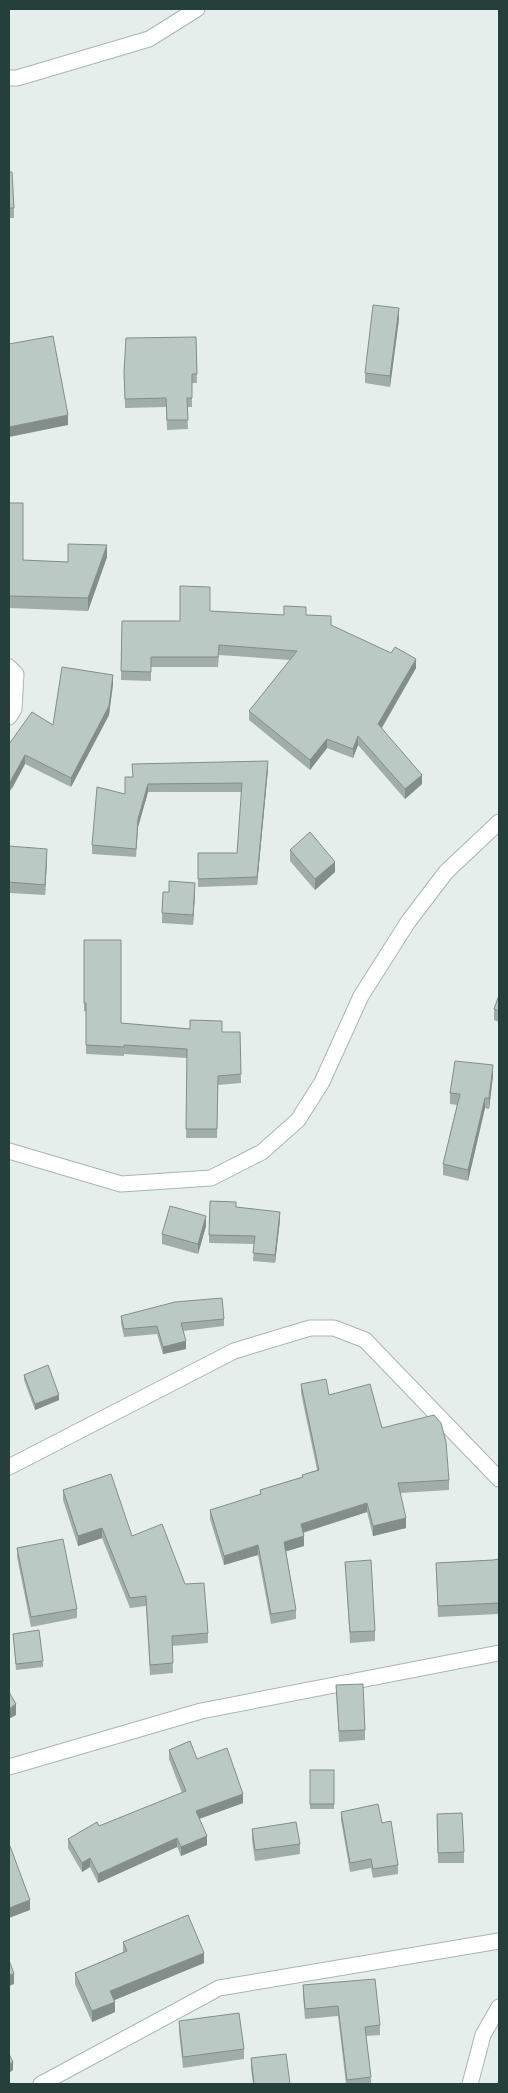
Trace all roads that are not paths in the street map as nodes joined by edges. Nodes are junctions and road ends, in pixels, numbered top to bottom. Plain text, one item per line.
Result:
1 (197, 9) edge
2 (9, 78) edge
3 (9, 667) edge
4 (9, 716) edge
5 (499, 822) edge
6 (9, 1151) edge
7 (9, 1467) edge
8 (499, 1479) edge
9 (499, 1653) edge
10 (9, 1767) edge
11 (499, 1941) edge
12 (499, 2007) edge
13 (41, 2084) edge
14 (470, 2084) edge

1 - 2 street
3 - 4 street
5 - 6 street
7 - 8 street
9 - 10 street
11 - 13 street
12 - 14 street

